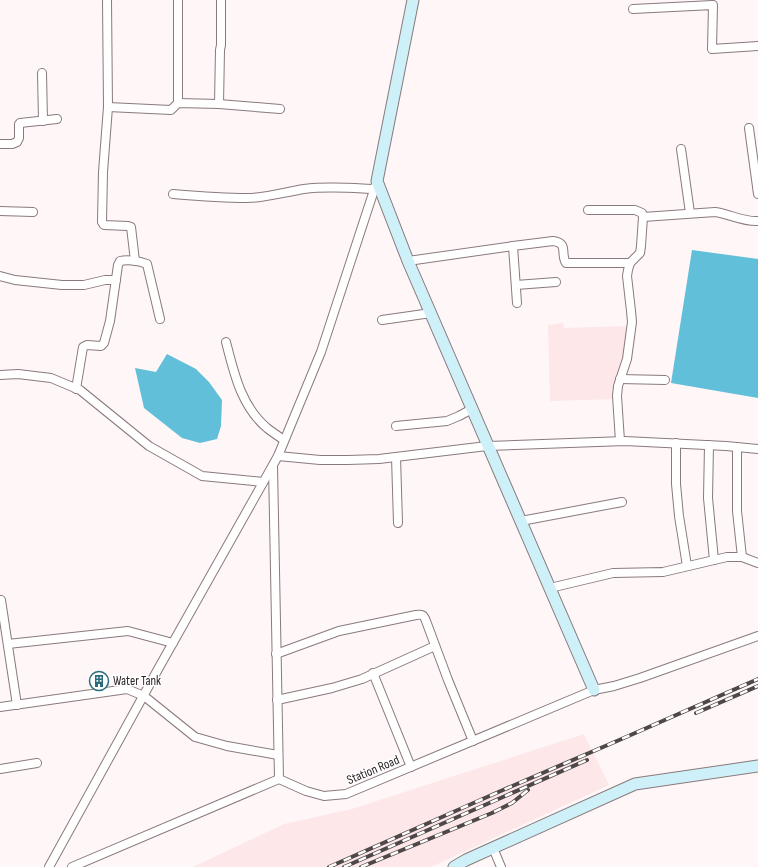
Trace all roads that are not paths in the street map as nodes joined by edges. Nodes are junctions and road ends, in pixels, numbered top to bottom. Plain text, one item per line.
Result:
1 (107, 0) edge
2 (178, 0) edge
3 (221, 0) edge
4 (413, 0) edge
5 (633, 9) dead end
6 (758, 46) edge
7 (42, 73) dead end
8 (178, 103) junction
9 (219, 104) junction
10 (108, 107) junction
11 (280, 109) dead end
12 (57, 119) dead end
13 (43, 121) junction
14 (749, 128) dead end
15 (0, 144) edge
16 (681, 149) dead end
17 (376, 185) junction
18 (173, 194) dead end
19 (758, 194) edge
20 (588, 210) dead end
21 (0, 211) edge
22 (33, 212) dead end
23 (690, 213) junction
24 (643, 217) junction
25 (758, 221) edge
26 (513, 246) junction
27 (135, 261) junction
28 (408, 261) junction
29 (630, 263) junction
30 (0, 276) edge
31 (116, 280) junction
32 (556, 282) dead end
33 (516, 285) junction
34 (517, 303) dead end
35 (431, 313) junction
36 (160, 319) dead end
37 (382, 320) dead end
38 (226, 342) dead end
39 (0, 374) edge
40 (620, 379) junction
41 (665, 380) dead end
42 (76, 389) junction
43 (472, 409) junction
44 (396, 426) dead end
45 (284, 440) junction
46 (620, 441) junction
47 (676, 443) junction
48 (708, 445) junction
49 (487, 446) junction
50 (737, 447) junction
51 (758, 449) edge
52 (278, 456) junction
53 (396, 457) junction
54 (273, 465) junction
55 (263, 482) junction
56 (622, 502) dead end
57 (520, 521) junction
58 (398, 523) dead end
59 (742, 557) junction
60 (714, 560) junction
61 (758, 563) edge
62 (687, 566) junction
63 (550, 588) junction
64 (1, 600) edge
65 (758, 636) edge
66 (173, 643) junction
67 (8, 644) junction
68 (435, 646) junction
69 (276, 654) junction
70 (373, 673) junction
71 (594, 690) junction
72 (144, 696) junction
73 (277, 700) junction
74 (17, 705) junction
75 (0, 707) edge
76 (473, 741) junction
77 (278, 754) junction
78 (37, 763) dead end
79 (758, 766) edge
80 (411, 767) junction
81 (0, 769) edge
82 (279, 779) junction
83 (494, 848) junction
84 (50, 867) edge
85 (72, 867) edge
86 (454, 867) edge
87 (501, 867) edge

1 - 10 street
2 - 8 street
3 - 9 street
4 - 17 street
5 - 6 street
7 - 13 street
8 - 9 street
8 - 10 street
9 - 11 street
10 - 27 street
12 - 13 street
13 - 15 street
14 - 19 street
16 - 23 street
17 - 18 street
17 - 28 street
17 - 45 street
20 - 24 street
21 - 22 street
23 - 24 street
23 - 25 street
24 - 29 street
26 - 28 street
26 - 29 street
26 - 33 street
27 - 31 street
27 - 36 street
28 - 35 street
29 - 40 street
30 - 31 street
31 - 42 street
32 - 33 street
33 - 34 street
35 - 37 street
35 - 43 street
38 - 45 street
39 - 42 street
40 - 41 street
40 - 46 street
42 - 55 street
43 - 44 street
43 - 49 street
45 - 52 street
46 - 47 street
46 - 49 street
47 - 48 street
47 - 62 street
48 - 50 street
48 - 60 street
49 - 53 street
49 - 57 street
50 - 51 street
50 - 59 street
52 - 53 street
52 - 54 street
53 - 58 street
54 - 55 street
54 - 69 street
55 - 66 street
56 - 57 street
57 - 63 street
59 - 60 street
59 - 61 street
60 - 62 street
62 - 63 street
63 - 71 street
64 - 67 street
65 - 71 street, Station Road
66 - 67 street
66 - 72 street
67 - 74 street
68 - 69 street
68 - 70 street
68 - 76 street
69 - 73 street
70 - 73 street
70 - 80 street
71 - 76 street, Station Road
72 - 74 street
72 - 77 street
72 - 84 street
73 - 77 street
74 - 75 street
76 - 80 street, Station Road
77 - 82 street
78 - 81 street
79 - 83 street
80 - 82 street, Station Road
82 - 85 street
83 - 86 street
83 - 87 street

